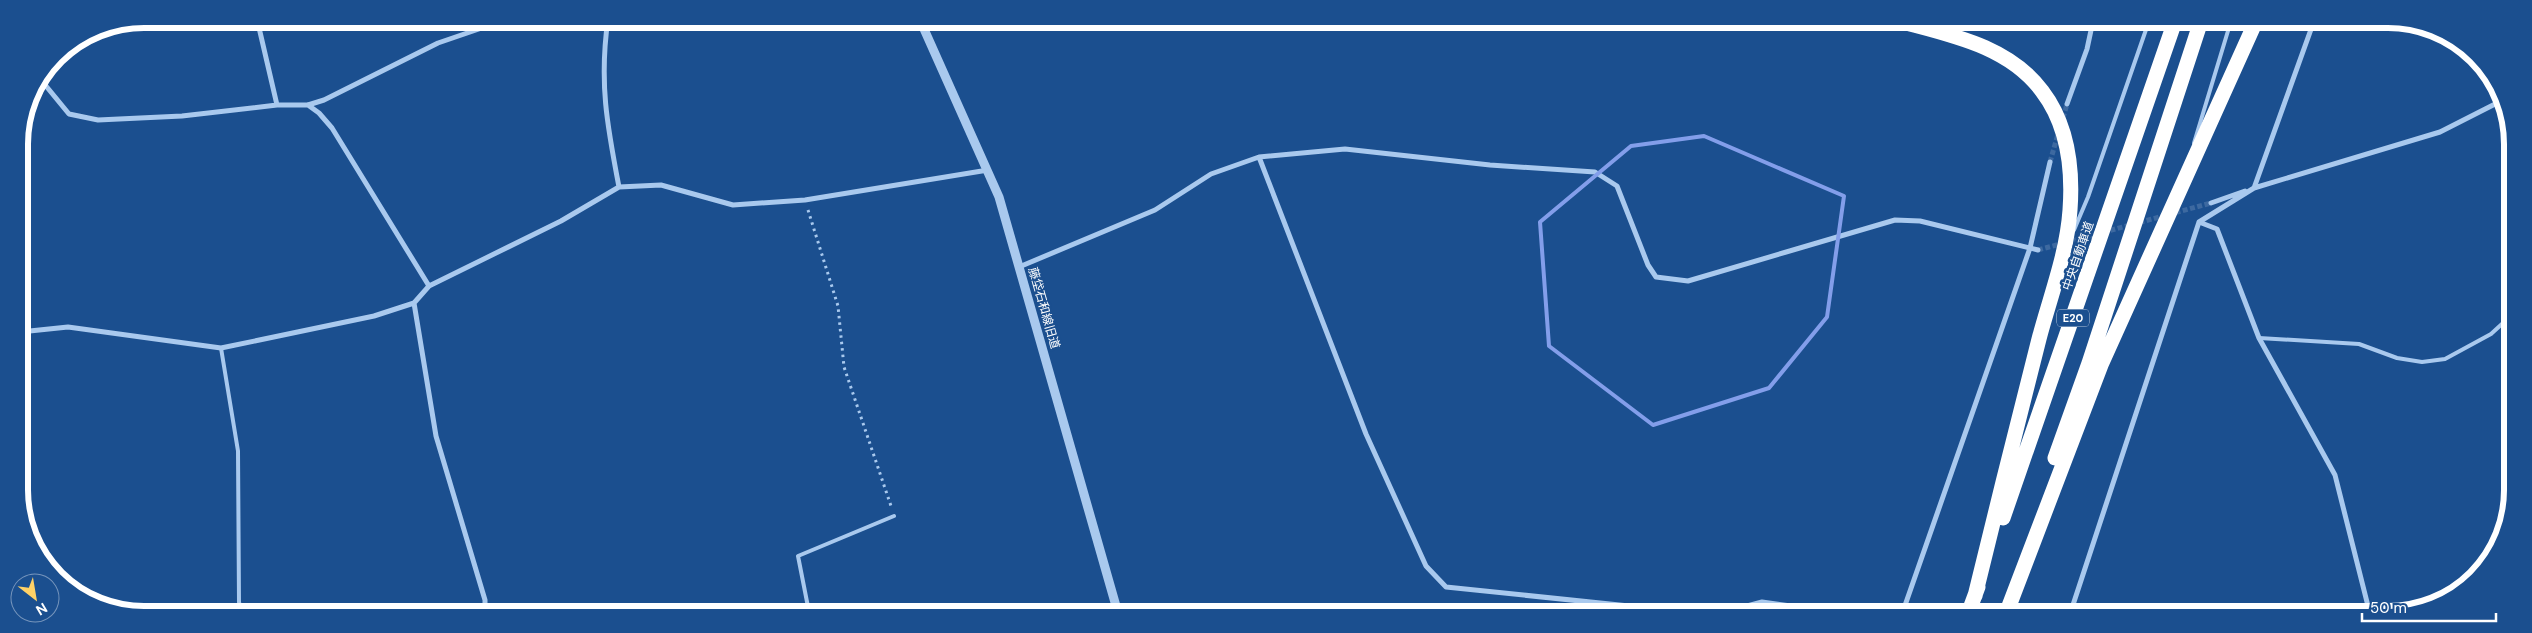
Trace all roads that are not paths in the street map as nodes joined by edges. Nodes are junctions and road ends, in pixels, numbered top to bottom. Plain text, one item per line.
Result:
1 (258, 28) edge
2 (482, 28) edge
3 (607, 28) edge
4 (924, 28) edge
5 (1924, 28) edge
6 (2092, 28) edge
7 (2147, 28) edge
8 (2173, 28) edge
9 (2199, 28) edge
10 (2229, 28) edge
11 (2253, 28) edge
12 (2311, 28) edge
13 (43, 86) edge
14 (2497, 103) edge
15 (2067, 104) tunnel mouth
16 (277, 105) junction
17 (308, 105) junction
18 (1259, 157) junction
19 (2050, 162) tunnel mouth
20 (988, 170) junction
21 (618, 187) junction
22 (2182, 188) junction
23 (2254, 188) junction
24 (2211, 203) tunnel mouth
25 (2200, 222) junction
26 (2030, 248) junction
27 (2038, 250) tunnel mouth
28 (2062, 260) junction
29 (1019, 267) junction
30 (429, 286) junction
31 (414, 304) junction
32 (2504, 323) edge
33 (28, 331) edge
34 (2258, 338) junction
35 (221, 348) junction
36 (894, 516) road end
37 (1975, 596) junction
38 (1622, 605) edge
39 (1750, 605) edge
40 (1784, 605) edge
41 (1905, 605) edge
42 (1971, 605) edge
43 (2003, 605) edge
44 (2009, 605) edge
45 (2073, 605) edge
46 (2368, 605) edge
47 (239, 606) edge
48 (485, 606) edge
49 (808, 606) edge
50 (1113, 606) edge

1 - 16 street
2 - 17 street
3 - 21 street
4 - 20 street, 藤垈石和線旧道
5 - 28 highway
6 - 15 street
7 - 28 lane
8 - 37 highway, 中央自動車道 / E20
9 - 43 highway, E20
10 - 22 lane
11 - 22 highway
12 - 23 street
13 - 16 street
14 - 23 street
16 - 17 street
17 - 30 street
18 - 26 street
18 - 29 street
18 - 38 street
19 - 26 street
20 - 21 street
20 - 29 street, 藤垈石和線旧道
21 - 30 street
22 - 44 highway
23 - 24 street
23 - 25 street
25 - 34 street
25 - 45 street
26 - 27 street
26 - 41 street
28 - 37 highway
29 - 50 street, 藤垈石和線旧道
30 - 31 street
31 - 35 street
31 - 48 street
32 - 34 lane
33 - 35 street
34 - 46 street
35 - 47 lane
36 - 49 lane
37 - 42 highway, 中央自動車道 / E20
39 - 40 street

